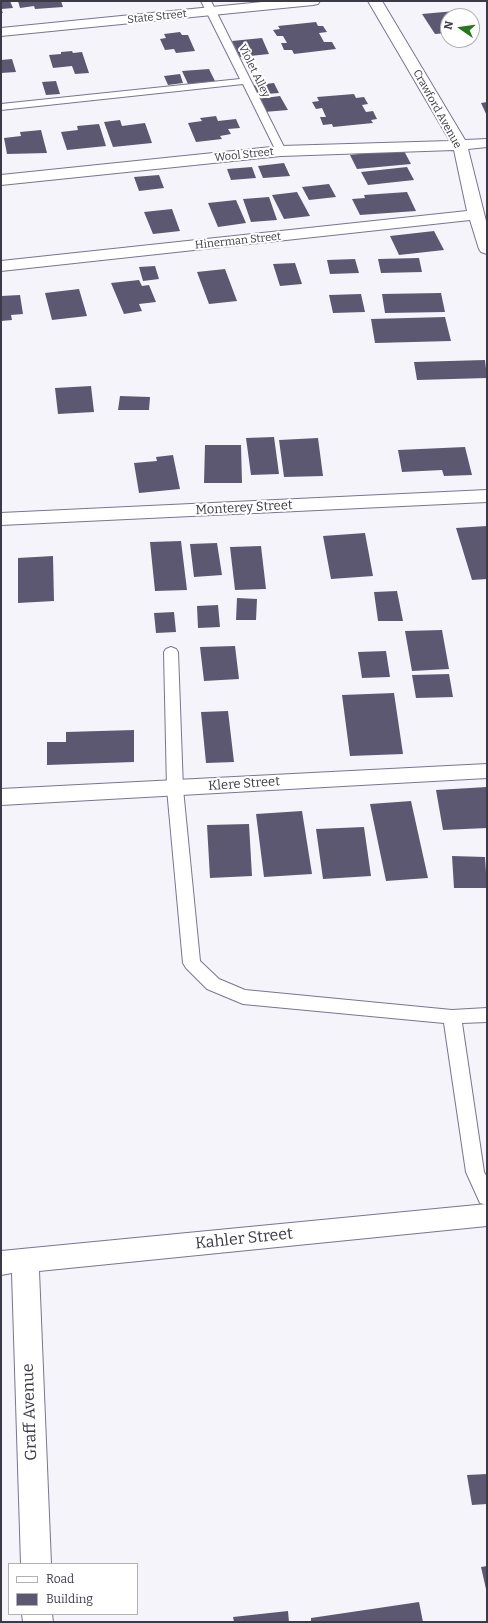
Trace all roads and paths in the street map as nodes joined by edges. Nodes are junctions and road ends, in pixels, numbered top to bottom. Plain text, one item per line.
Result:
1 (313, 1) edge
2 (375, 1) edge
3 (209, 6) edge
4 (1, 32) edge
5 (246, 81) junction
6 (1, 107) edge
7 (487, 143) edge
8 (460, 146) junction
9 (280, 151) junction
10 (1, 180) edge
11 (476, 215) junction
12 (484, 234) edge
13 (487, 249) edge
14 (1, 266) edge
15 (487, 496) edge
16 (1, 519) edge
17 (171, 652) dead end
18 (487, 771) edge
19 (175, 789) junction
20 (1, 797) edge
21 (487, 1015) edge
22 (452, 1017) junction
23 (487, 1197) edge
24 (487, 1215) edge
25 (13, 1262) edge
26 (36, 1563) edge

1 - 3 street, State Street
2 - 8 street, Crawford Avenue
3 - 4 street, State Street
3 - 5 lane, Violet Alley
5 - 6 lane
5 - 9 lane, Violet Alley
7 - 8 street, Wool Street
8 - 9 street, Wool Street
8 - 11 street, Crawford Avenue
9 - 10 street, Wool Street
11 - 12 street, Crawford Avenue
11 - 14 street, Hinerman Street
12 - 13 street, Crawford Avenue
15 - 16 street, Monterey Street
17 - 19 lane
18 - 19 street, Klere Street
19 - 20 street, Klere Street
19 - 22 lane
21 - 22 lane
22 - 23 lane
24 - 25 street, Kahler Street
25 - 26 street, Graff Avenue

